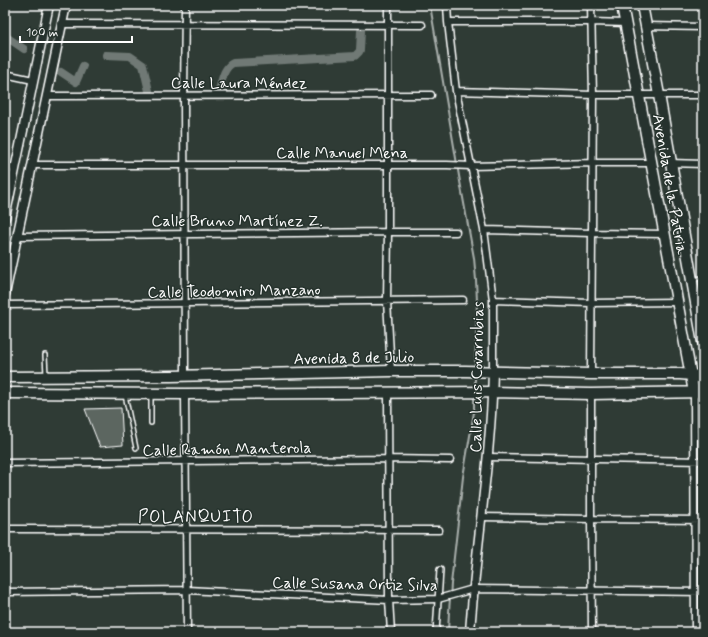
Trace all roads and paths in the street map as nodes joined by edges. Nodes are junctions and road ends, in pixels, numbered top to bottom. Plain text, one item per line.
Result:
1 (49, 5) edge
2 (66, 5) edge
3 (185, 5) edge
4 (388, 5) edge
5 (448, 5) edge
6 (591, 5) edge
7 (622, 5) edge
8 (642, 5) edge
9 (448, 22) junction
10 (591, 22) junction
11 (626, 23) junction
12 (62, 24) junction
13 (185, 25) junction
14 (388, 25) junction
15 (422, 25) dead end
16 (646, 26) junction
17 (703, 26) edge
18 (5, 74) edge
19 (33, 80) junction
20 (456, 91) junction
21 (388, 95) junction
22 (431, 95) dead end
23 (593, 95) junction
24 (639, 95) junction
25 (659, 95) junction
26 (703, 95) edge
27 (47, 96) junction
28 (184, 96) junction
29 (592, 163) junction
30 (652, 163) junction
31 (670, 163) junction
32 (703, 164) edge
33 (32, 165) junction
34 (184, 165) junction
35 (388, 165) junction
36 (469, 166) junction
37 (5, 168) edge
38 (15, 168) junction
39 (6, 210) edge
40 (5, 218) edge
41 (484, 230) junction
42 (388, 232) junction
43 (456, 232) dead end
44 (592, 233) junction
45 (185, 234) junction
46 (665, 234) junction
47 (17, 236) junction
48 (703, 278) edge
49 (692, 279) junction
50 (5, 294) edge
51 (463, 300) dead end
52 (493, 300) junction
53 (387, 301) junction
54 (592, 302) junction
55 (677, 302) junction
56 (700, 302) edge
57 (185, 303) junction
58 (5, 305) edge
59 (703, 338) edge
60 (45, 355) dead end
61 (391, 371) junction
62 (489, 372) junction
63 (591, 374) junction
64 (691, 375) junction
65 (185, 376) junction
66 (703, 376) edge
67 (5, 377) edge
68 (46, 377) junction
69 (388, 392) junction
70 (488, 392) junction
71 (699, 392) edge
72 (5, 393) edge
73 (125, 394) junction
74 (150, 394) junction
75 (185, 394) junction
76 (591, 394) junction
77 (150, 423) dead end
78 (136, 448) dead end
79 (488, 457) junction
80 (388, 459) junction
81 (591, 459) junction
82 (450, 460) dead end
83 (186, 461) junction
84 (694, 461) junction
85 (703, 461) edge
86 (5, 463) edge
87 (481, 517) junction
88 (591, 519) junction
89 (695, 520) junction
90 (703, 520) edge
91 (5, 529) edge
92 (389, 529) junction
93 (186, 530) junction
94 (439, 530) dead end
95 (440, 570) dead end
96 (187, 590) junction
97 (591, 590) junction
98 (469, 591) junction
99 (5, 592) edge
100 (695, 592) junction
101 (703, 592) edge
102 (441, 598) junction
103 (389, 600) junction
104 (187, 632) edge
105 (391, 632) edge
106 (436, 632) edge
107 (470, 632) edge
108 (592, 632) edge
109 (695, 632) edge

1 - 19 street
2 - 12 street
3 - 13 street
4 - 14 street
5 - 9 street, Calle Luis Covarrubias
6 - 10 street
7 - 11 main road, Avenida de la Patria
8 - 16 main road, Avenida de la Patria
9 - 10 street
9 - 20 street, Calle Luis Covarrubias
10 - 11 street
10 - 23 street
11 - 24 main road, Avenida de la Patria
12 - 13 street
12 - 27 street
13 - 14 street
13 - 28 street
14 - 15 street
14 - 21 street
16 - 17 street
16 - 25 main road, Avenida de la Patria
18 - 19 street
19 - 38 street
20 - 23 street
20 - 36 street, Calle Luis Covarrubias
21 - 22 street, Calle Laura Méndez
21 - 28 street, Calle Laura Méndez
21 - 35 street
23 - 24 street
23 - 29 street
24 - 25 street
24 - 30 main road, Avenida de la Patria
25 - 26 street
25 - 31 main road, Avenida de la Patria
27 - 28 street, Calle Laura Méndez
27 - 33 street
28 - 34 street
29 - 30 street, Calle Manuel Mena
29 - 36 street, Calle Manuel Mena
29 - 44 street
30 - 46 main road, Avenida de la Patria
31 - 32 street
31 - 49 main road, Avenida de la Patria
33 - 34 street, Calle Manuel Mena
33 - 47 street
34 - 35 street, Calle Manuel Mena
34 - 45 street
35 - 36 street, Calle Manuel Mena
35 - 42 street
36 - 41 street, Calle Luis Covarrubias
37 - 38 street
38 - 39 street
39 - 40 street
41 - 44 street
41 - 52 street, Calle Luis Covarrubias
42 - 43 street, Calle Bruno Martínez Z.
42 - 45 street, Calle Bruno Martínez Z.
42 - 53 street
44 - 46 street
44 - 54 street
45 - 47 street, Calle Bruno Martínez Z.
45 - 57 street
46 - 55 main road, Avenida de la Patria
47 - 50 street
48 - 49 lane
49 - 56 main road, Avenida de la Patria
51 - 53 street, Calle Teodomiro Manzano
52 - 54 street
52 - 62 street, Calle Luis Covarrubias
53 - 57 street, Calle Teodomiro Manzano
53 - 61 street
54 - 55 street
54 - 63 street
55 - 64 main road, Avenida de la Patria
56 - 59 main road, Avenida de la Patria
57 - 58 street, Calle Teodomiro Manzano
57 - 65 street
60 - 68 lane
61 - 62 main road, Avenida 8 de Julio
61 - 65 main road, Avenida 8 de Julio
62 - 63 main road, Avenida 8 de Julio
62 - 70 street, Calle Luis Covarrubias
63 - 64 main road, Avenida 8 de Julio
64 - 66 main road, Avenida 8 de Julio
64 - 71 main road, Avenida de la Patria
65 - 68 main road, Avenida 8 de Julio
67 - 68 main road, Avenida 8 de Julio
69 - 70 main road
69 - 75 main road
69 - 80 street
70 - 76 main road
70 - 79 street, Calle Luis Covarrubias
71 - 76 main road
71 - 84 street
72 - 73 main road
73 - 74 main road
73 - 78 lane
74 - 75 main road
74 - 77 lane
75 - 83 street
76 - 81 street
79 - 81 street
79 - 87 street, Calle Luis Covarrubias
80 - 82 street, Calle Ramón Manterola
80 - 83 street, Calle Ramón Manterola
80 - 92 street
81 - 84 street
81 - 88 street
83 - 86 street, Calle Ramón Manterola
83 - 93 street
84 - 85 street
84 - 89 street
87 - 88 street
87 - 98 street, Calle Luis Covarrubias
88 - 89 street
88 - 97 street
89 - 90 street
89 - 100 street
91 - 93 street
92 - 93 street
92 - 94 street
92 - 103 street
93 - 96 street
95 - 102 street
96 - 99 street, Calle Susana Ortiz Silva
96 - 103 street, Calle Susana Ortiz Silva
96 - 104 street
97 - 98 street, Calle Susana Ortiz Silva
97 - 100 street, Calle Susana Ortiz Silva
97 - 108 street
98 - 102 street, Calle Susana Ortiz Silva
98 - 107 street, Calle Luis Covarrubias
100 - 101 street, Calle Susana Ortiz Silva
100 - 109 street
102 - 103 street, Calle Susana Ortiz Silva
102 - 106 street
103 - 105 street

